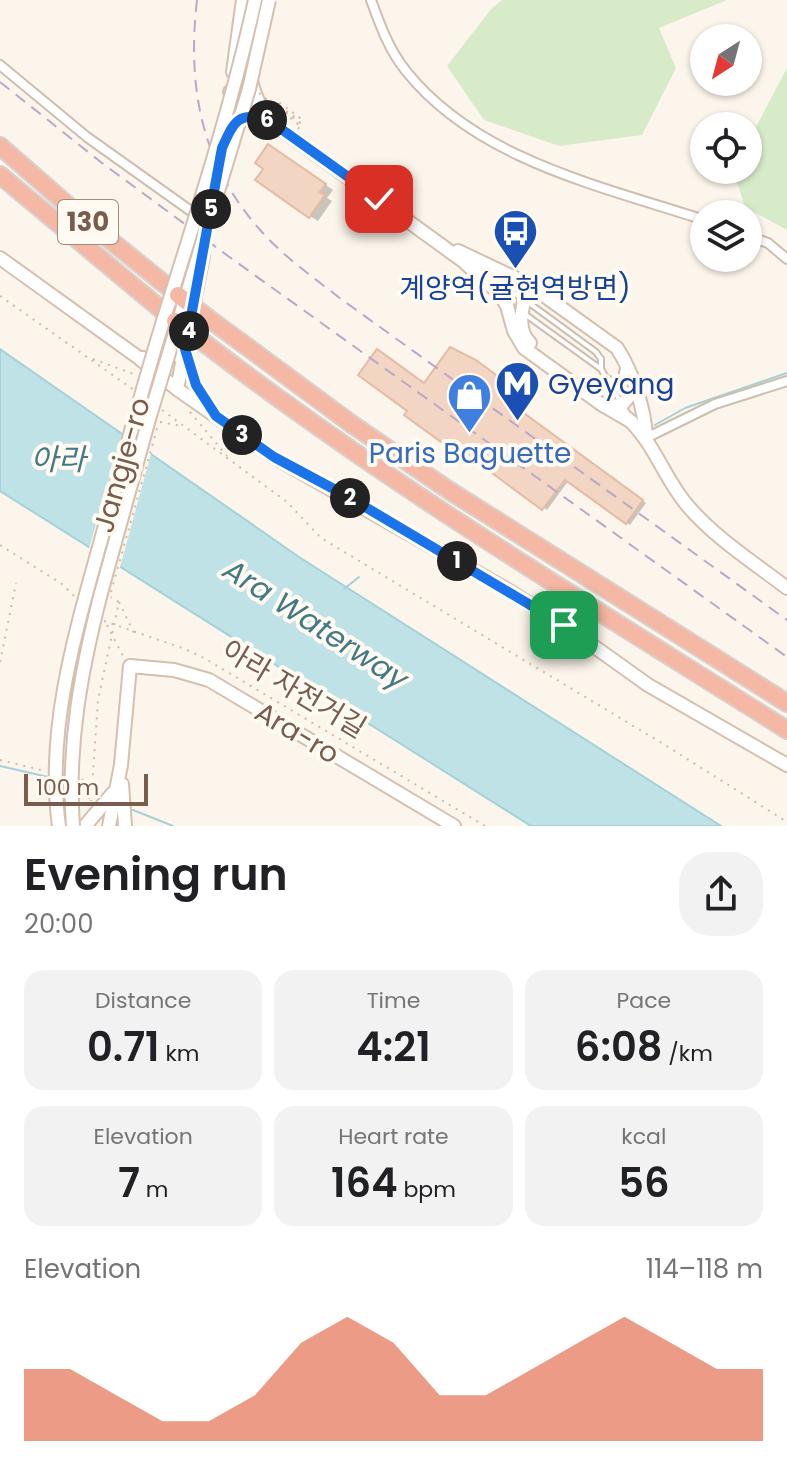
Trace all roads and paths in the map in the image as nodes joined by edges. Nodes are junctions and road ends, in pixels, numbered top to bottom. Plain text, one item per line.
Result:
1 (269, 0) edge
2 (371, 0) edge
3 (247, 2) edge
4 (240, 23) junction
5 (0, 65) edge
6 (257, 91) dead end
7 (230, 92) junction
8 (270, 121) junction
9 (302, 124) dead end
10 (0, 146) edge
11 (222, 148) junction
12 (0, 175) edge
13 (690, 215) edge
14 (209, 224) junction
15 (762, 241) edge
16 (441, 243) junction
17 (0, 258) edge
18 (787, 259) edge
19 (480, 275) junction
20 (528, 284) junction
21 (500, 294) junction
22 (0, 296) edge
23 (523, 306) junction
24 (617, 348) junction
25 (185, 349) junction
26 (88, 358) junction
27 (139, 358) junction
28 (601, 369) junction
29 (147, 379) dead end
30 (607, 379) junction
31 (787, 381) edge
32 (177, 389) junction
33 (635, 389) junction
34 (133, 390) dead end
35 (164, 403) dead end
36 (601, 404) junction
37 (154, 405) dead end
38 (619, 406) junction
39 (186, 408) dead end
40 (216, 416) junction
41 (149, 419) junction
42 (632, 422) junction
43 (183, 426) junction
44 (646, 438) junction
45 (230, 460) junction
46 (0, 545) edge
47 (16, 583) dead end
48 (787, 588) edge
49 (79, 601) dead end
50 (119, 602) junction
51 (97, 616) dead end
52 (107, 623) junction
53 (134, 633) junction
54 (0, 662) edge
55 (130, 666) junction
56 (787, 703) edge
57 (787, 730) edge
58 (0, 760) edge
59 (121, 765) junction
60 (787, 765) edge
61 (50, 772) dead end
62 (117, 786) junction
63 (84, 805) dead end
64 (787, 822) edge
65 (59, 826) edge
66 (73, 826) edge
67 (85, 826) edge
68 (109, 826) edge
69 (125, 826) edge
70 (454, 826) edge
71 (485, 826) edge

1 - 41 street, Jangje-ro, bridge
2 - 13 street
3 - 4 street, Jangje-ro
3 - 65 street, Jangje-ro, bridge
4 - 7 street, Jangje-ro
4 - 8 street
5 - 14 street
6 - 9 path, bridge
7 - 8 street
7 - 11 street, Jangje-ro
8 - 11 street
8 - 16 street
10 - 56 highway, 130, bridge
11 - 14 street, Jangje-ro
12 - 57 highway, 130, bridge
14 - 25 street, Jangje-ro
15 - 18 street
16 - 19 street
16 - 20 street
17 - 27 street
19 - 21 street
19 - 23 lane
20 - 23 street
20 - 24 street
21 - 23 lane
21 - 36 street
22 - 26 path
23 - 28 lane
23 - 28 lane
23 - 38 street
24 - 30 lane
24 - 33 street
25 - 27 street
25 - 32 street, Jangje-ro
25 - 40 street
26 - 29 path
26 - 34 path
27 - 32 street
28 - 30 lane
30 - 38 lane
31 - 44 street
32 - 40 street
33 - 38 street
33 - 44 street
35 - 50 path, bridge
36 - 38 street
36 - 42 street
37 - 43 path
38 - 42 street
39 - 45 path
40 - 60 street
41 - 43 path
41 - 66 street, Jangje-ro, bridge
42 - 44 street
43 - 45 path
44 - 48 street
45 - 64 path
46 - 49 path
47 - 54 path
50 - 53 path
50 - 63 path, bridge
51 - 52 path, 아라 자전거길
52 - 53 path, 아라 자전거길
52 - 55 path
53 - 71 path, 아라 자전거길
55 - 59 street
55 - 70 street, Ara-ro
58 - 61 path
59 - 62 street
59 - 69 street
62 - 67 street
62 - 68 street

